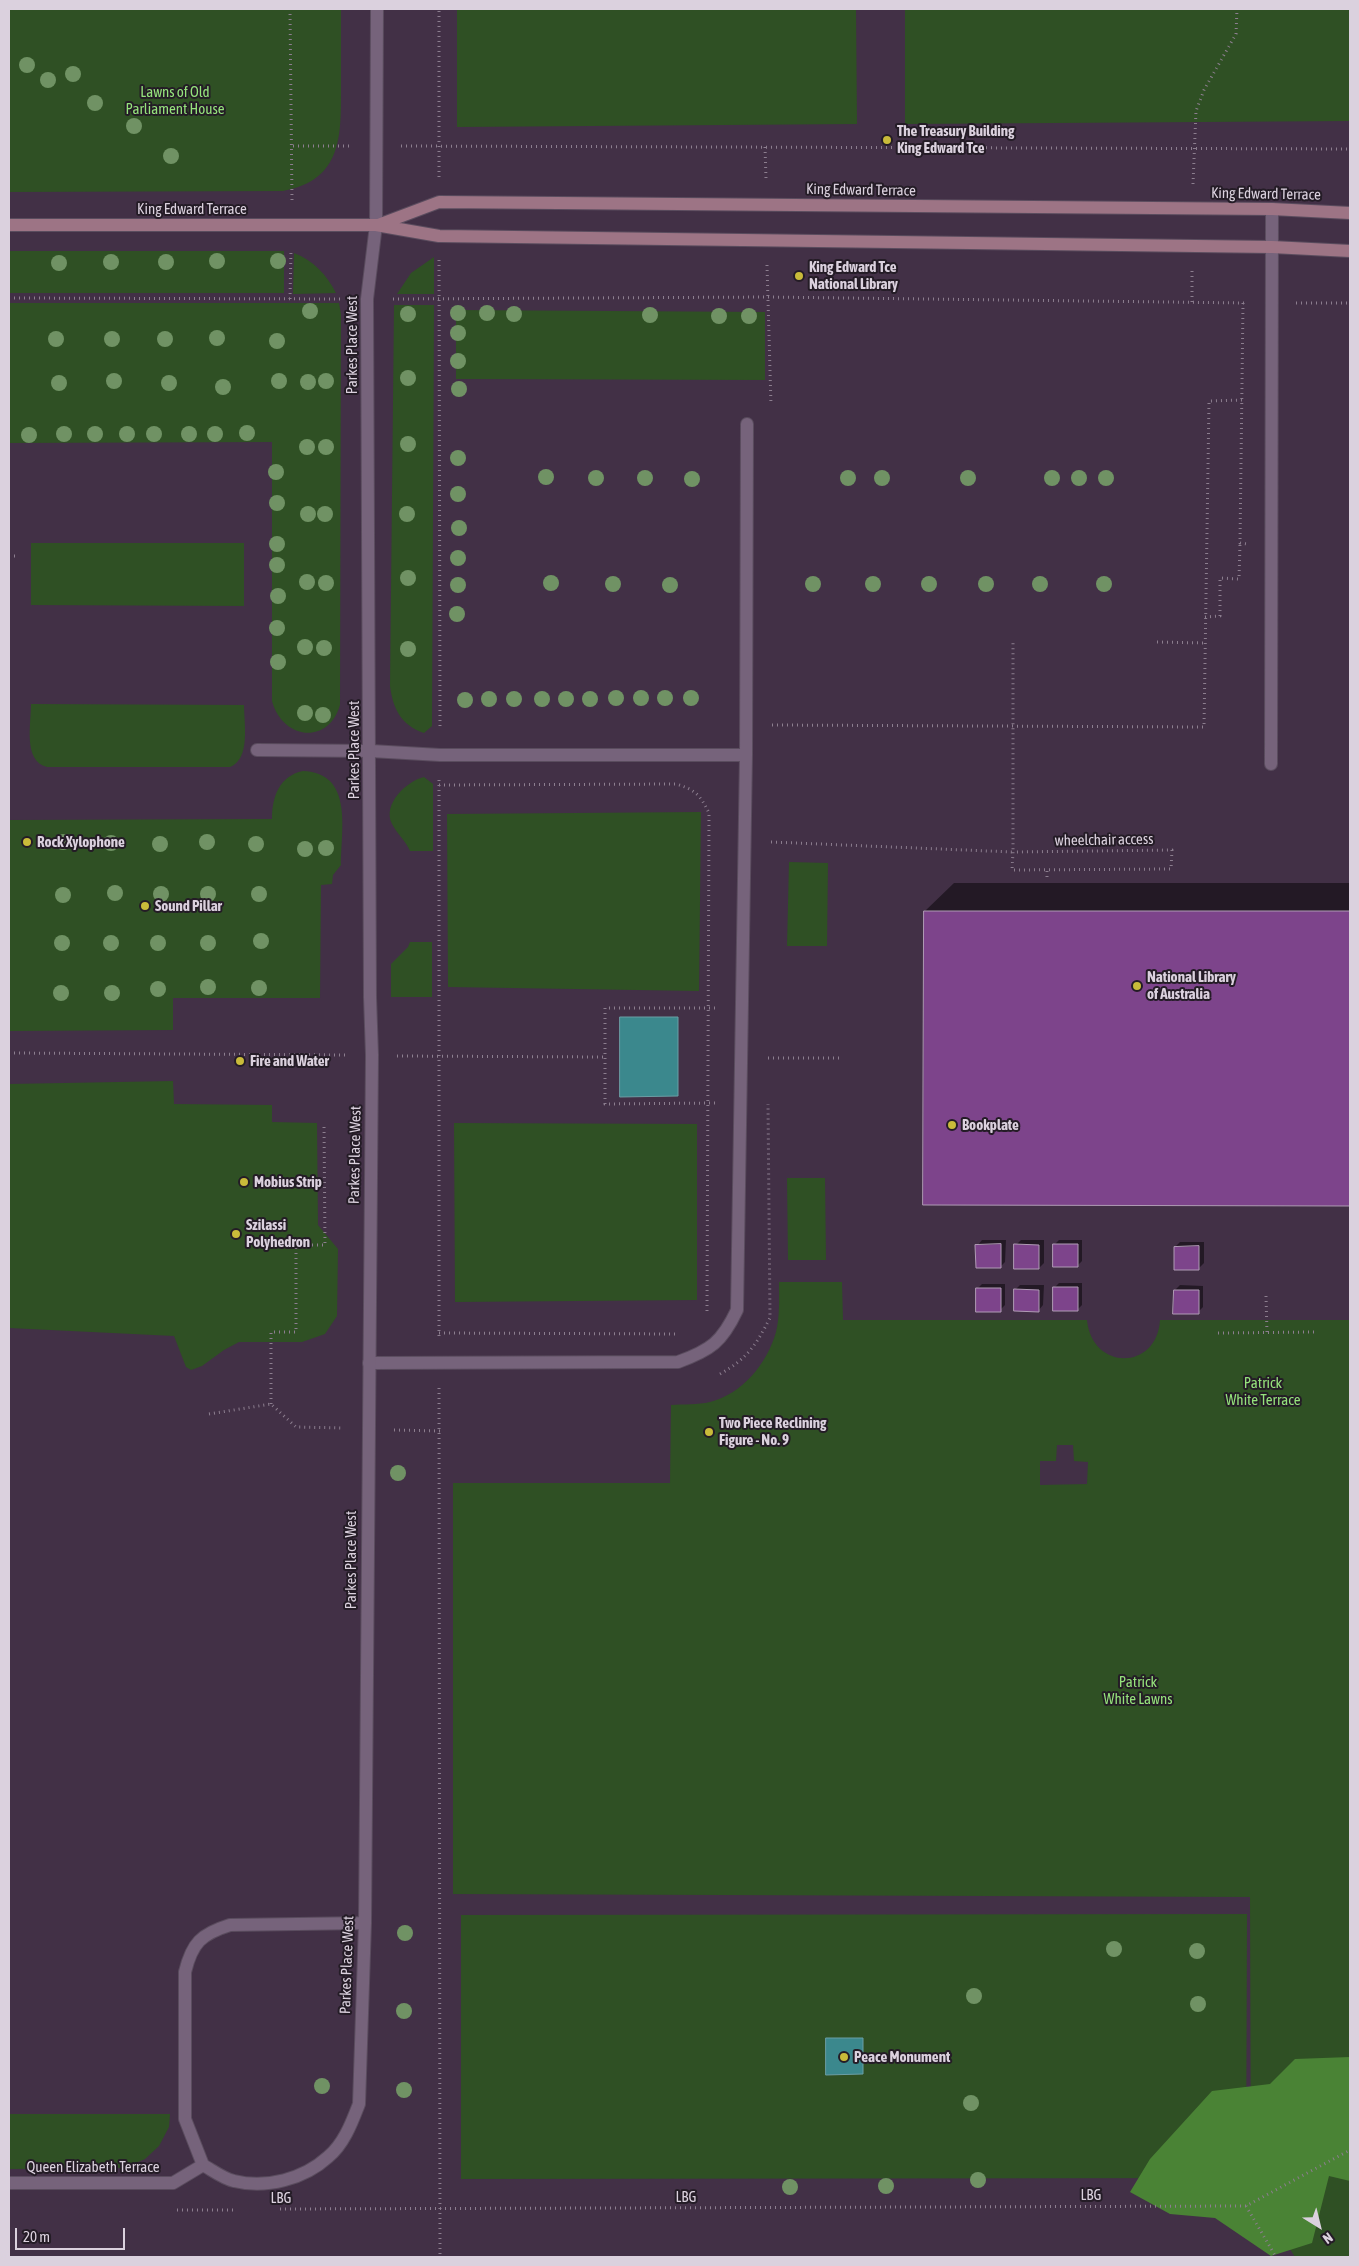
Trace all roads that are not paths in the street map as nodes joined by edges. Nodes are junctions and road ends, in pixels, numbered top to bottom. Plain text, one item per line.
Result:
1 (377, 9) edge
2 (1272, 209) junction
3 (1350, 213) edge
4 (9, 225) edge
5 (376, 225) junction
6 (1272, 247) junction
7 (1350, 251) edge
8 (747, 424) dead end
9 (257, 750) dead end
10 (371, 751) junction
11 (746, 755) junction
12 (1271, 764) dead end
13 (369, 1363) junction
14 (365, 1923) junction
15 (203, 2165) junction
16 (9, 2183) edge

1 - 5 street, Parkes Place West
2 - 3 main road, King Edward Terrace
2 - 5 main road, King Edward Terrace
2 - 6 street
4 - 5 main road, King Edward Terrace
5 - 6 main road, King Edward Terrace
5 - 10 street, Parkes Place West
6 - 7 main road, King Edward Terrace
6 - 12 street
8 - 11 street
9 - 10 street
10 - 11 street
10 - 13 street, Parkes Place West
11 - 13 street
13 - 14 street, Parkes Place West
14 - 15 street, Parkes Place West
14 - 15 street
15 - 16 street, Queen Elizabeth Terrace

